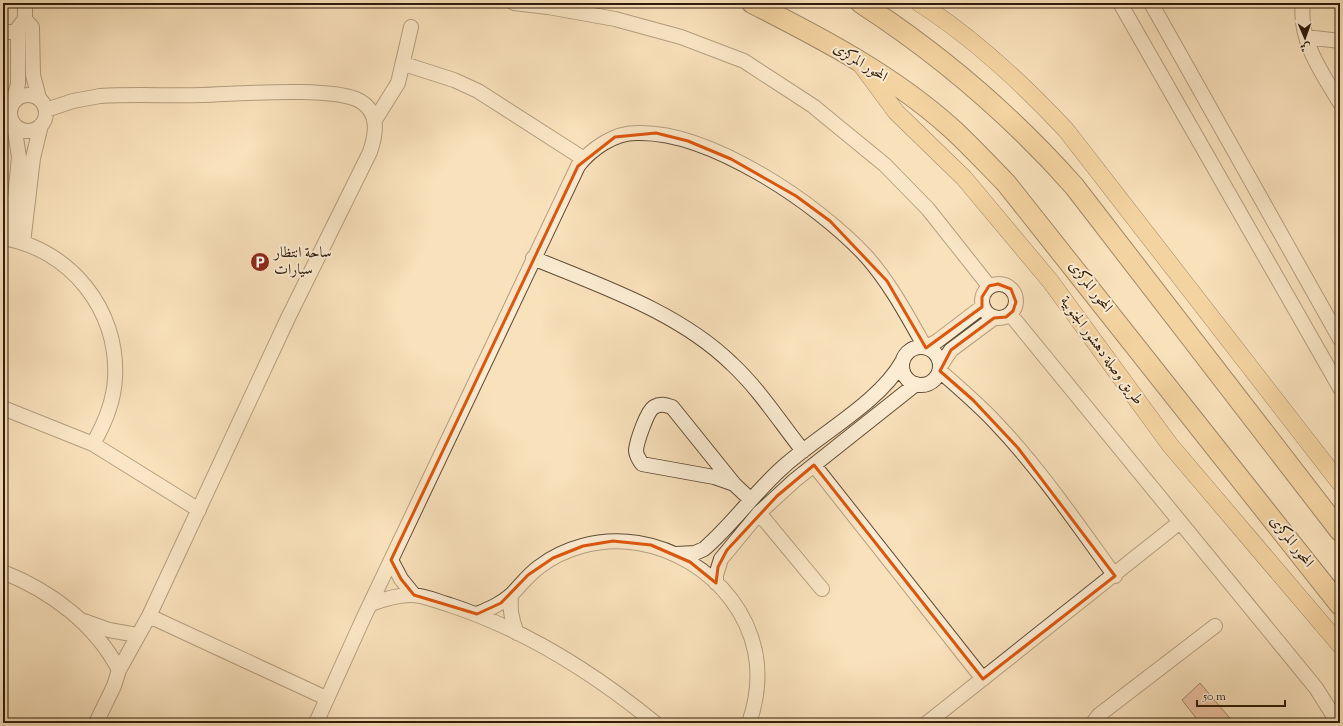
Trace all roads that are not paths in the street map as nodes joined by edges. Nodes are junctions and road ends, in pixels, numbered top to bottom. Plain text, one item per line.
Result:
1 (25, 3) edge
2 (514, 3) edge
3 (752, 3) edge
4 (862, 3) edge
5 (919, 3) edge
6 (1120, 3) edge
7 (1151, 3) edge
8 (1303, 3) edge
9 (25, 19) junction
10 (411, 27) dead end
11 (3, 32) edge
12 (17, 32) junction
13 (1306, 37) junction
14 (1340, 41) edge
15 (858, 61) junction
16 (404, 64) junction
17 (1340, 103) edge
18 (42, 104) junction
19 (8, 106) edge
20 (375, 120) junction
21 (14, 125) junction
22 (41, 125) junction
23 (584, 158) junction
24 (12, 240) edge
25 (533, 258) junction
26 (989, 286) junction
27 (982, 306) junction
28 (1010, 314) junction
29 (994, 318) junction
30 (1340, 339) edge
31 (926, 347) junction
32 (902, 362) junction
33 (940, 368) junction
34 (916, 384) junction
35 (1340, 388) edge
36 (3, 408) edge
37 (93, 444) junction
38 (803, 451) junction
39 (814, 465) junction
40 (1340, 483) edge
41 (734, 484) junction
42 (750, 499) junction
43 (199, 510) junction
44 (759, 514) junction
45 (1180, 522) junction
46 (1340, 531) edge
47 (676, 554) junction
48 (391, 560) junction
49 (3, 572) edge
50 (1115, 576) junction
51 (716, 583) junction
52 (822, 589) dead end
53 (414, 595) junction
54 (511, 595) junction
55 (371, 604) junction
56 (1340, 605) edge
57 (477, 614) junction
58 (149, 616) junction
59 (82, 620) junction
60 (1215, 626) dead end
61 (517, 633) junction
62 (137, 635) junction
63 (1340, 645) edge
64 (119, 670) junction
65 (983, 679) junction
66 (326, 698) junction
67 (96, 723) edge
68 (316, 723) edge
69 (655, 723) edge
70 (750, 723) edge
71 (927, 723) edge
72 (1093, 723) edge
73 (1338, 723) edge

1 - 9 street
2 - 26 street
3 - 15 highway, المحور المركزى
4 - 46 highway
5 - 40 main road
6 - 35 street
7 - 30 street
8 - 13 street
9 - 12 street
9 - 18 street
10 - 16 street
11 - 12 street
12 - 19 street
13 - 14 street
13 - 17 street
15 - 56 highway, المحور المركزى
15 - 63 main road, طريق وصلة دهشور الجنوبية
16 - 20 street
16 - 23 street
18 - 19 street
18 - 20 street
18 - 22 street
19 - 21 street
20 - 43 street
21 - 22 street
21 - 24 street
22 - 24 street
23 - 25 street
23 - 31 street
24 - 37 street
25 - 38 street
25 - 48 street
26 - 27 street
26 - 28 street
27 - 29 street
27 - 31 street
28 - 29 street
28 - 45 street
29 - 33 street
31 - 32 street
31 - 33 street
32 - 34 street
32 - 38 street
33 - 34 street
33 - 50 street
34 - 39 street
36 - 37 street
37 - 43 street
38 - 42 street
39 - 44 street
39 - 65 street
41 - 41 street
41 - 42 street
42 - 47 street
43 - 58 street
44 - 51 street
44 - 52 street
45 - 50 street
45 - 73 street
47 - 51 street
47 - 54 street
48 - 53 street
48 - 55 street
49 - 59 street
50 - 65 street
51 - 70 street
53 - 55 street
53 - 57 street
54 - 57 street
54 - 61 street
55 - 66 street
57 - 61 street
58 - 62 street
58 - 66 street
59 - 62 street
59 - 64 street
60 - 72 street
61 - 69 street
62 - 64 street
64 - 67 street
65 - 71 street
66 - 68 street

